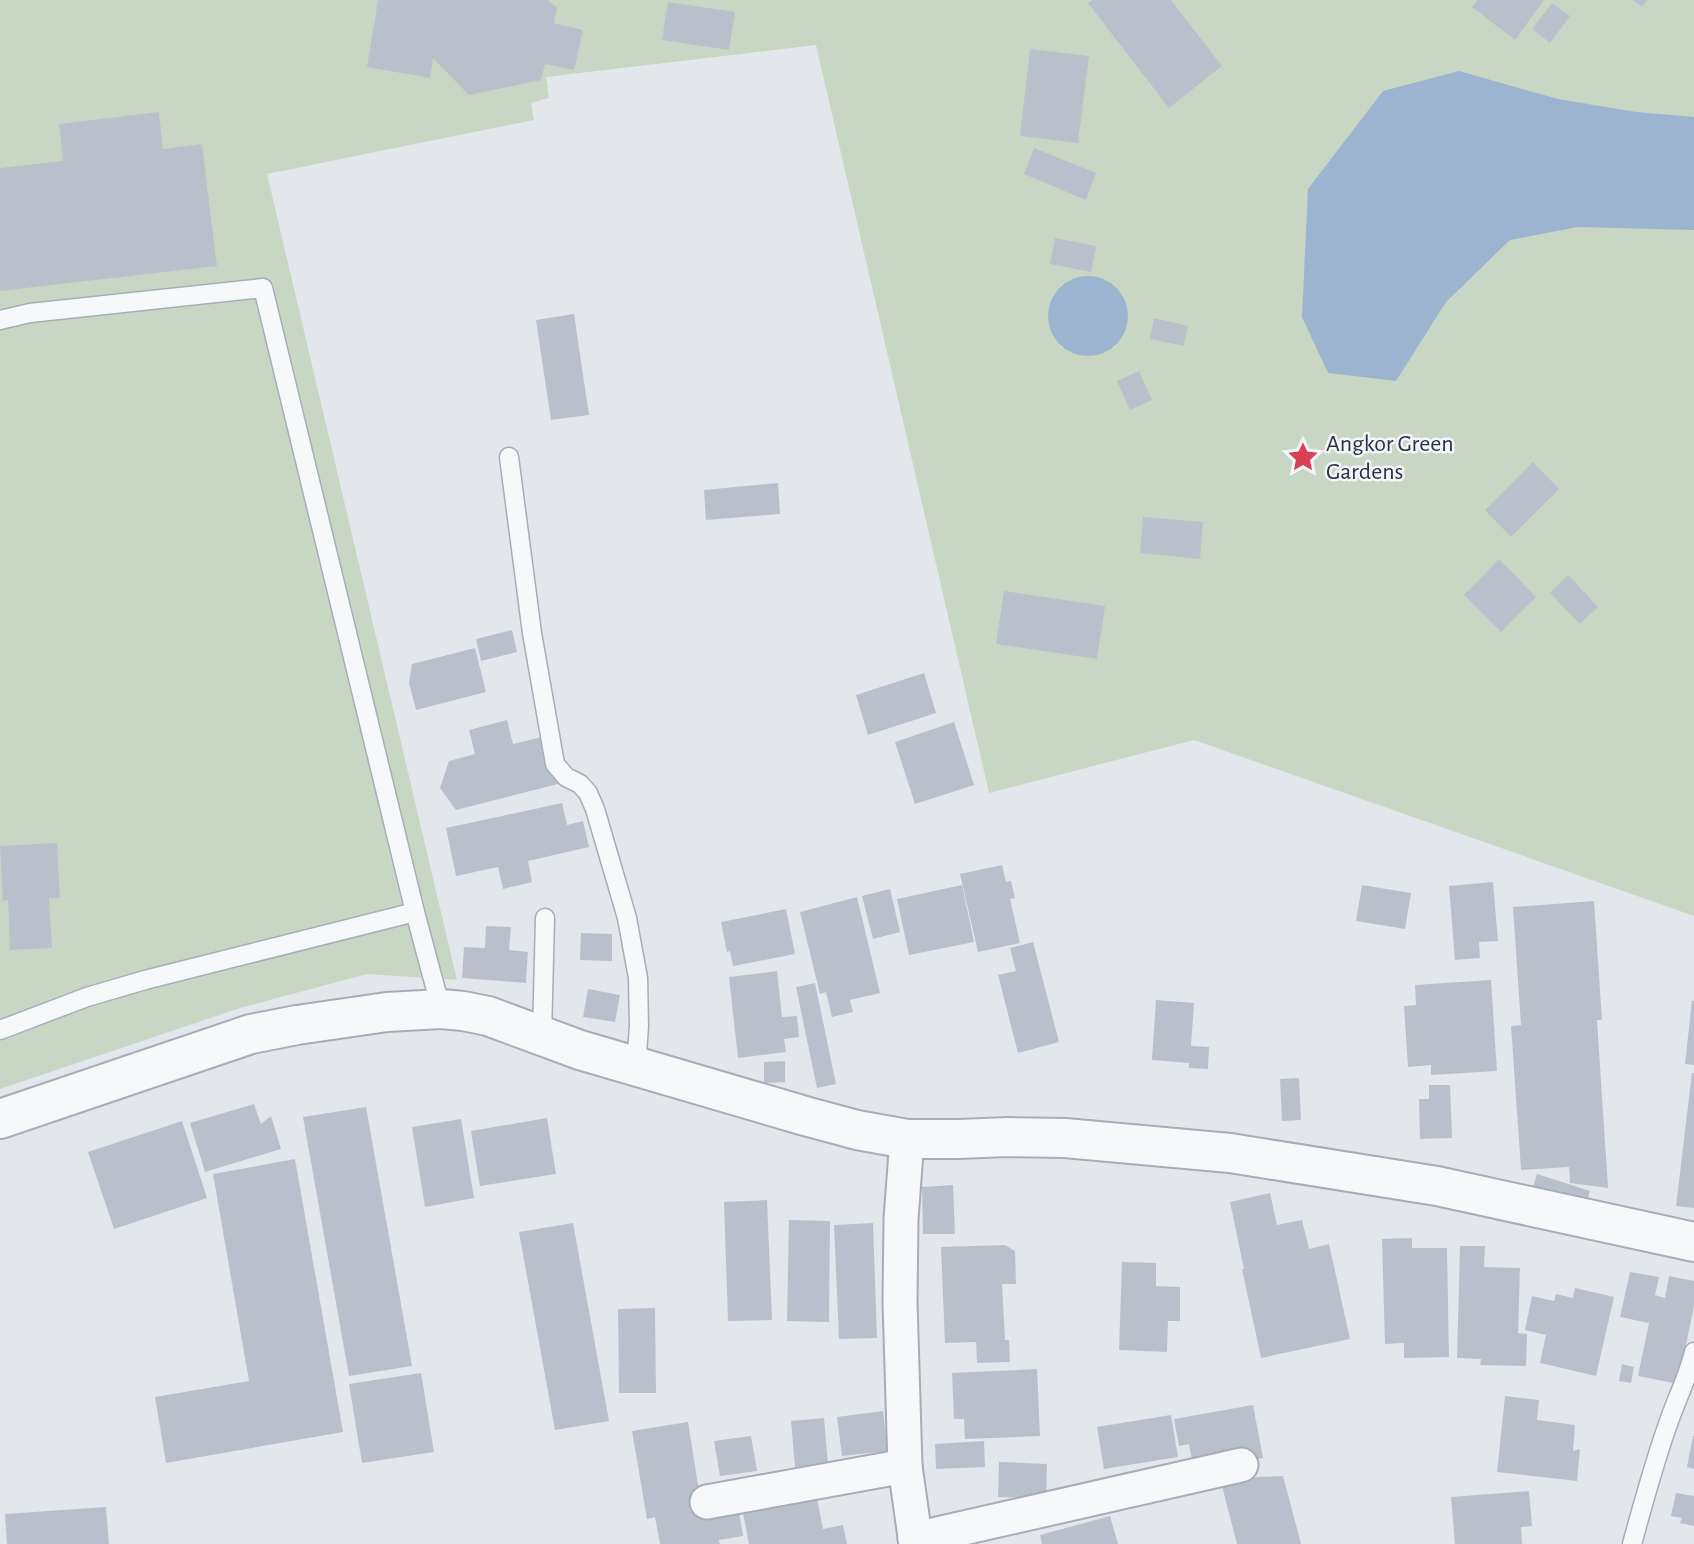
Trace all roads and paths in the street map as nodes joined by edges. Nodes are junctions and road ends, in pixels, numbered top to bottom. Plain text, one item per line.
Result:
1 (0, 320) edge
2 (509, 457) dead end
3 (415, 912) junction
4 (545, 919) dead end
5 (441, 1009) junction
6 (0, 1030) edge
7 (542, 1036) junction
8 (636, 1066) junction
9 (0, 1119) edge
10 (907, 1139) junction
11 (1694, 1242) edge
12 (1694, 1352) edge
13 (1241, 1465) dead end
14 (905, 1466) junction
15 (707, 1502) dead end
16 (916, 1542) edge
17 (1632, 1544) edge

1 - 3 lane
2 - 8 lane
3 - 5 lane
3 - 6 lane
4 - 7 lane
5 - 7 street
5 - 9 street
7 - 8 street
8 - 10 street
10 - 11 street
10 - 14 street
12 - 17 lane
13 - 16 street
14 - 15 street
14 - 16 street

